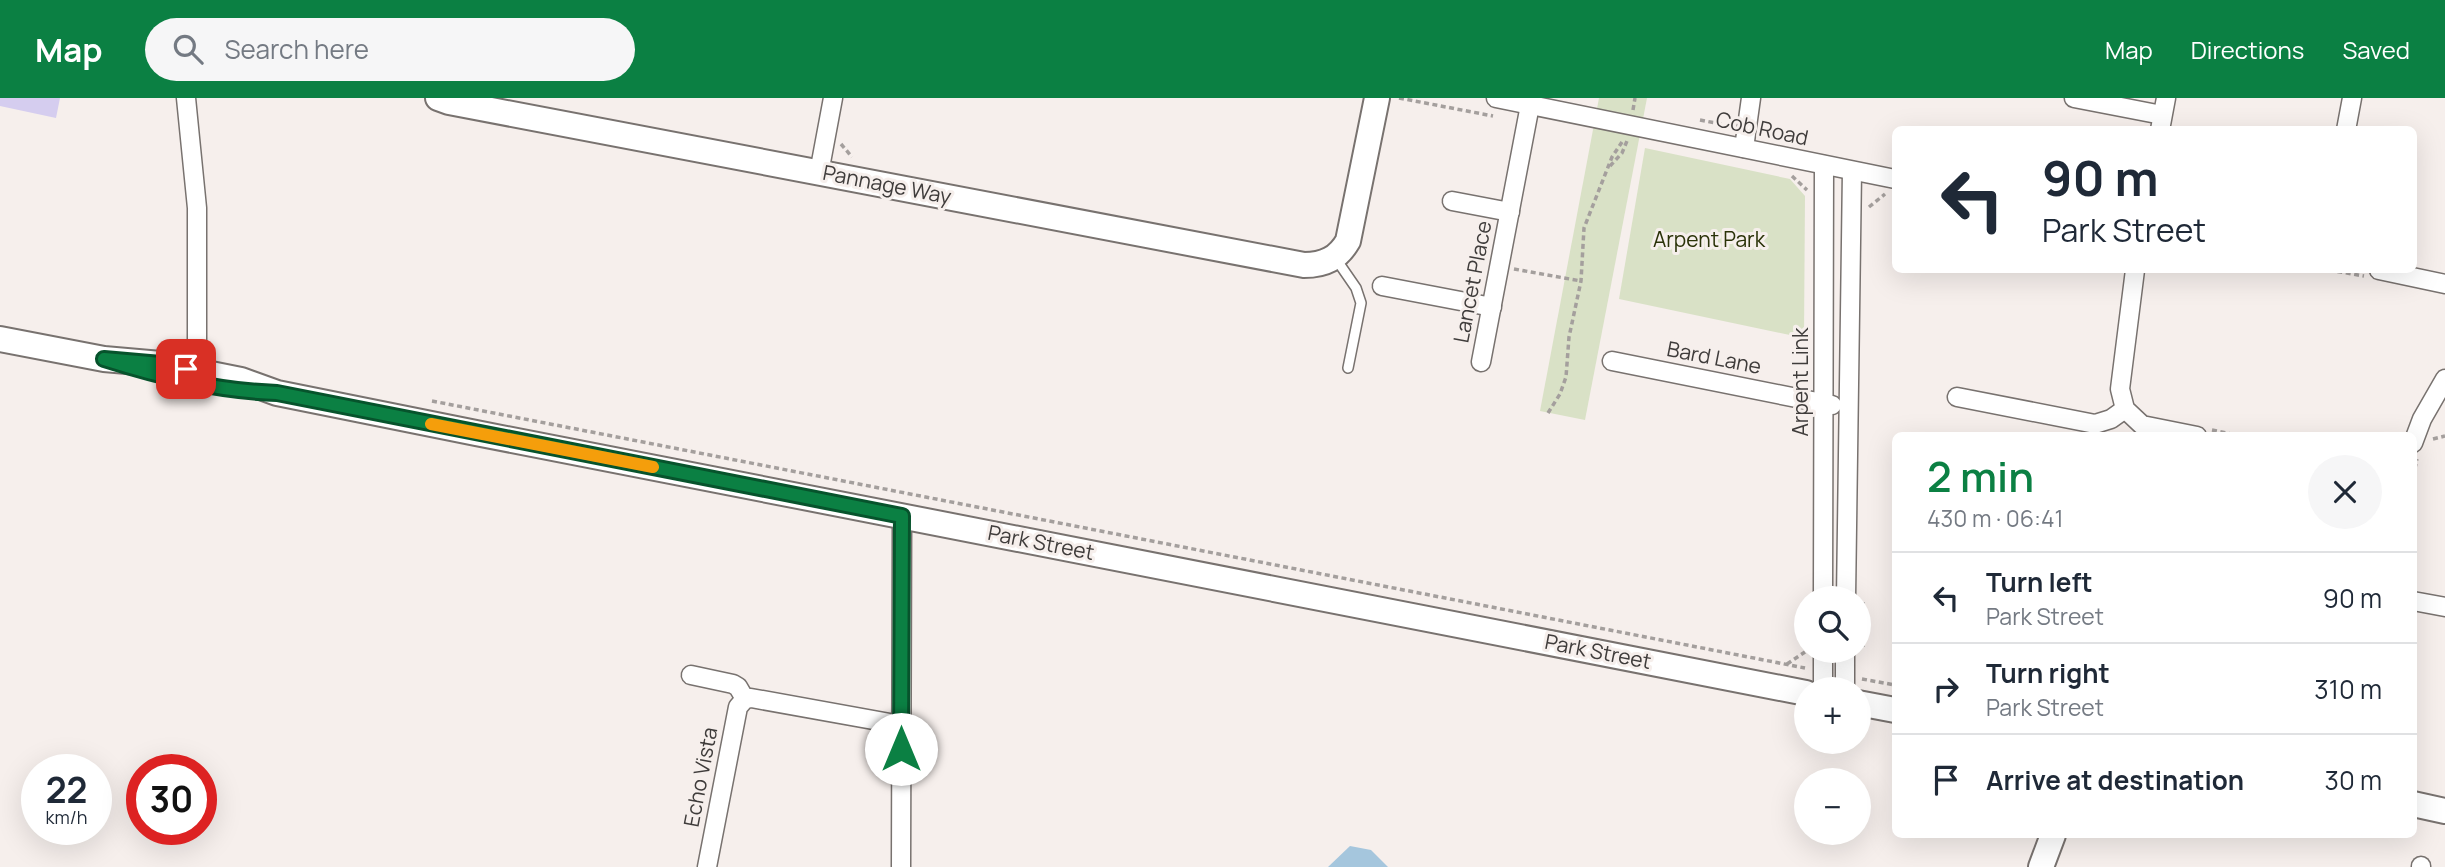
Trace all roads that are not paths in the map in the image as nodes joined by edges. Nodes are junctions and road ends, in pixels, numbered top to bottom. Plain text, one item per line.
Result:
1 (186, 98) edge
2 (438, 98) edge
3 (833, 98) edge
4 (1377, 98) edge
5 (1496, 98) edge
6 (1751, 98) edge
7 (2074, 98) edge
8 (2352, 98) edge
9 (1530, 105) junction
10 (2163, 114) edge
11 (2347, 126) edge
12 (1744, 148) junction
13 (1824, 165) junction
14 (1852, 171) junction
15 (819, 173) junction
16 (1892, 178) edge
17 (1452, 201) dead end
18 (1510, 212) junction
19 (1335, 257) junction
20 (2136, 273) edge
21 (2393, 273) edge
22 (2445, 284) edge
23 (1382, 286) dead end
24 (1492, 307) junction
25 (0, 339) edge
26 (104, 359) junction
27 (1612, 361) dead end
28 (1481, 362) dead end
29 (1348, 368) dead end
30 (211, 374) junction
31 (2445, 379) edge
32 (277, 393) junction
33 (1957, 397) dead end
34 (2440, 402) edge
35 (1824, 403) junction
36 (1849, 407) junction
37 (2125, 409) junction
38 (2194, 432) edge
39 (2417, 432) edge
40 (902, 516) junction
41 (1823, 586) edge
42 (1846, 586) edge
43 (2417, 602) edge
44 (2445, 607) edge
45 (691, 675) dead end
46 (1794, 691) edge
47 (1871, 697) edge
48 (745, 699) junction
49 (1892, 708) edge
50 (901, 725) junction
51 (2417, 805) edge
52 (2445, 811) edge
53 (2417, 820) edge
54 (2445, 825) edge
55 (2052, 838) edge
56 (707, 867) edge
57 (901, 867) edge
58 (2041, 867) edge

1 - 30 street
2 - 15 street, Pannage Way
3 - 15 street
4 - 19 street
5 - 9 street, Cob Road
6 - 12 street
7 - 10 street
8 - 11 street
9 - 12 street, Cob Road
9 - 18 street, Lancet Place
12 - 13 street, Cob Road
13 - 14 street, Cob Road
13 - 35 street, Arpent Link
14 - 16 street, Cob Road
14 - 36 street
15 - 19 street, Pannage Way
17 - 18 street, Lancet Place
18 - 24 street, Lancet Place
19 - 29 lane
20 - 37 street
21 - 22 street
23 - 24 street
24 - 28 street, Lancet Place
25 - 26 street, Park Street
26 - 30 street, Park Street
26 - 32 street, Park Street
27 - 35 street, Bard Lane
30 - 32 street, Park Street
31 - 34 street
32 - 40 street, Park Street
33 - 37 street
34 - 39 street
35 - 36 street, Bard Lane
35 - 41 street, Arpent Link
36 - 42 street
37 - 38 street
40 - 46 street, Park Street
40 - 50 street
43 - 44 street
45 - 48 street
47 - 49 street
48 - 50 street
48 - 56 street, Echo Vista
50 - 57 street
51 - 52 street
53 - 54 street
55 - 58 street

